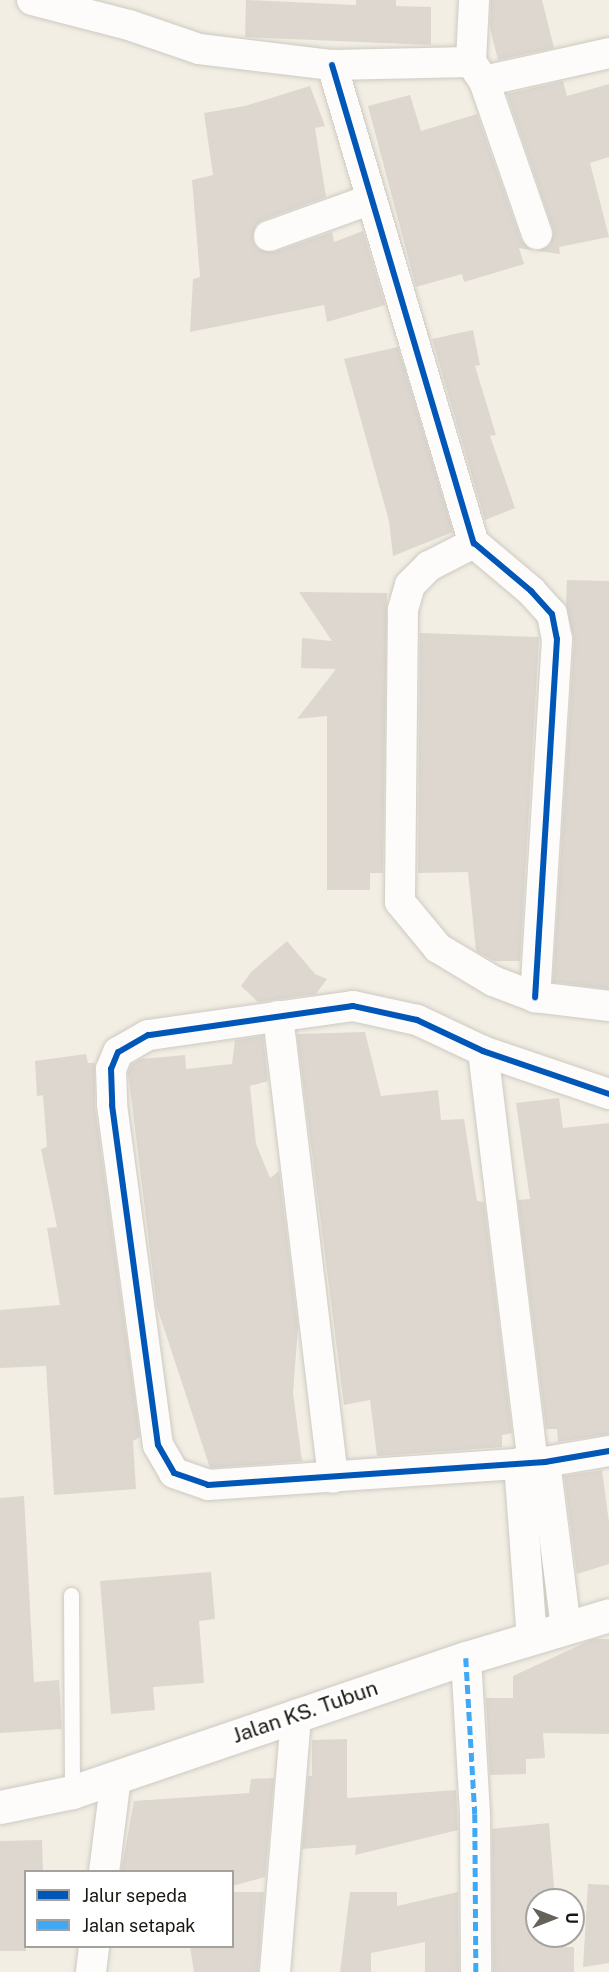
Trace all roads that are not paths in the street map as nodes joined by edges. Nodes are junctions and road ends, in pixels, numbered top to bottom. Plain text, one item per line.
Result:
1 (32, 0) edge
2 (474, 0) edge
3 (609, 52) edge
4 (332, 65) junction
5 (478, 72) junction
6 (372, 199) junction
7 (537, 234) dead end
8 (269, 236) dead end
9 (474, 543) junction
10 (536, 996) junction
11 (609, 1006) edge
12 (278, 1016) junction
13 (483, 1051) junction
14 (609, 1094) edge
15 (609, 1451) edge
16 (532, 1463) junction
17 (333, 1478) junction
18 (71, 1595) dead end
19 (609, 1615) edge
20 (566, 1628) junction
21 (532, 1638) junction
22 (466, 1658) junction
23 (296, 1715) junction
24 (116, 1777) junction
25 (72, 1792) junction
26 (0, 1807) edge
27 (104, 1870) edge
28 (94, 1948) edge
29 (91, 1972) edge
30 (275, 1972) edge
31 (476, 1972) edge

1 - 4 street
2 - 5 street
3 - 5 street
4 - 5 street
4 - 6 street
5 - 7 street
6 - 8 street
6 - 9 street
9 - 10 street
9 - 10 street
10 - 11 street
12 - 13 street
12 - 17 street
12 - 17 street
13 - 14 street
13 - 16 street
15 - 16 street
16 - 17 street
16 - 20 street
16 - 21 street
18 - 25 lane
19 - 20 street, Jalan KS. Tubun
20 - 21 street, Jalan KS. Tubun
21 - 22 street, Jalan KS. Tubun
22 - 23 street, Jalan KS. Tubun
22 - 31 street
23 - 24 street, Jalan KS. Tubun
23 - 30 street
24 - 25 street, Jalan KS. Tubun
24 - 27 street
25 - 26 street, Jalan KS. Tubun
28 - 29 street

